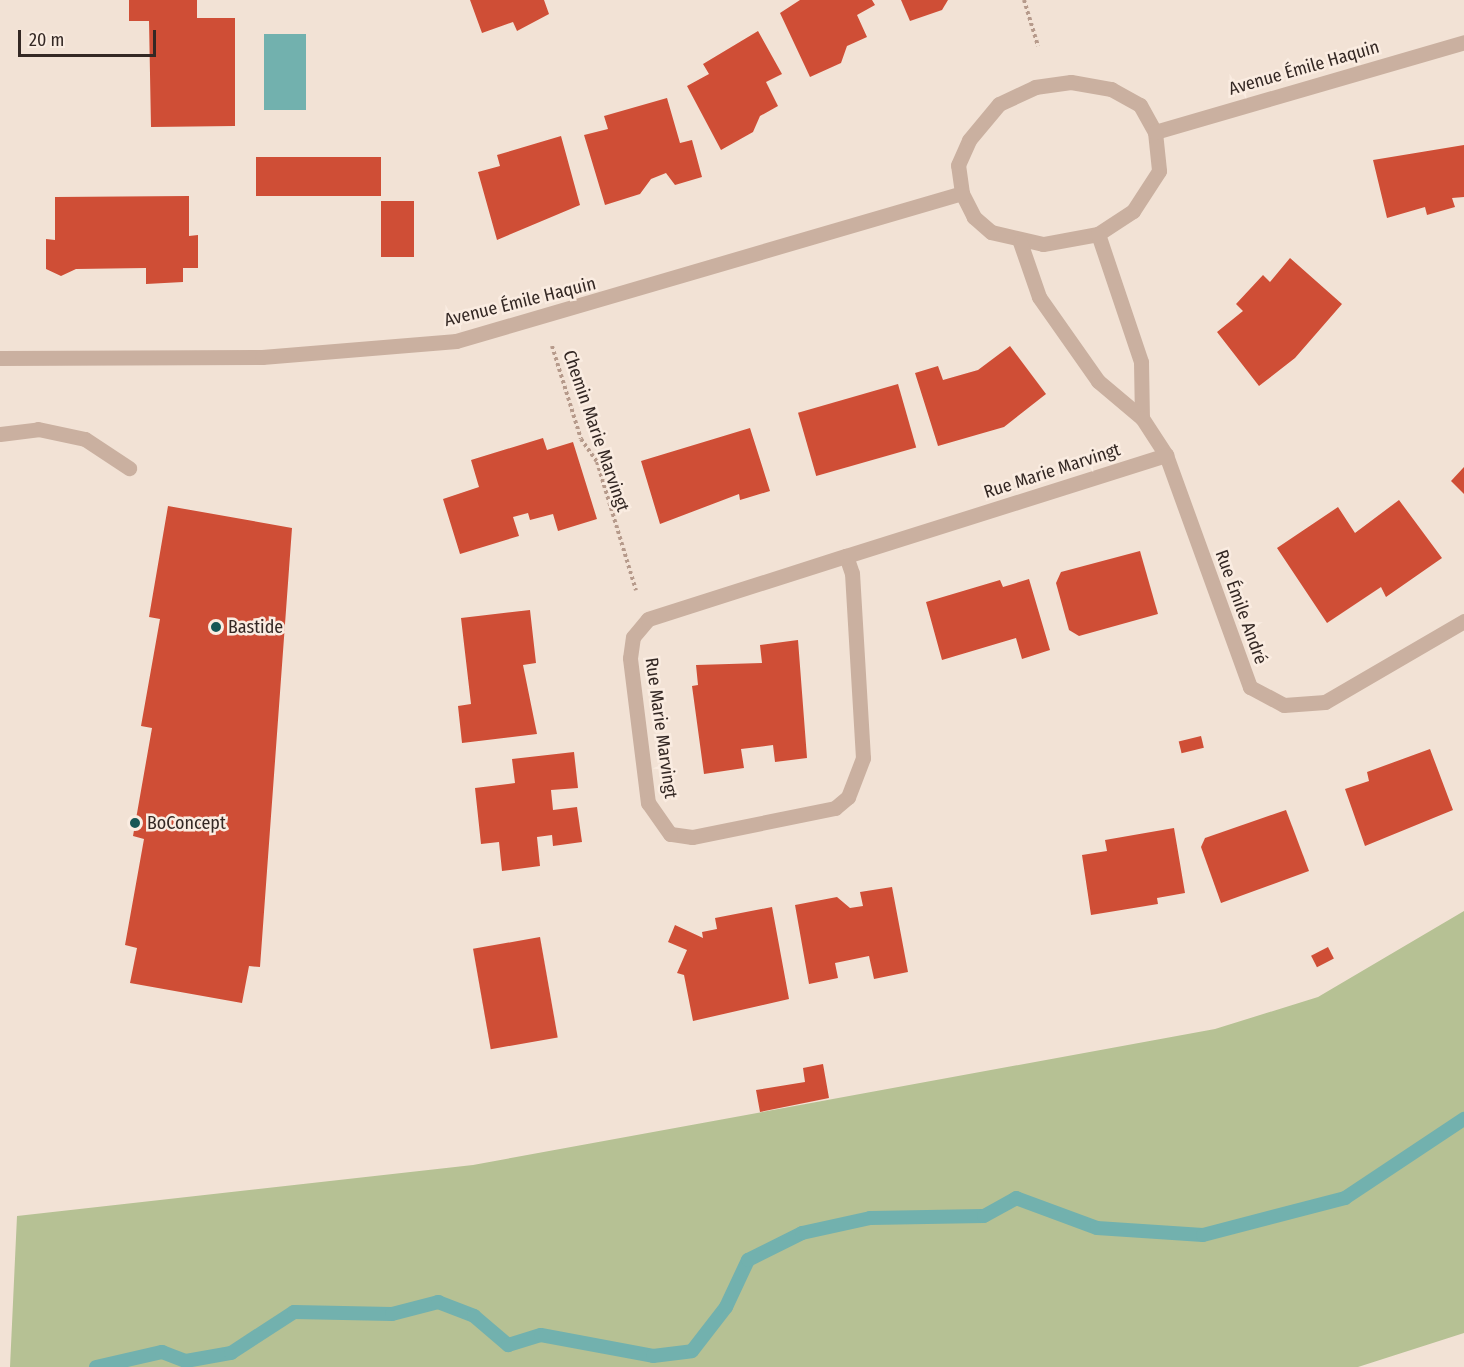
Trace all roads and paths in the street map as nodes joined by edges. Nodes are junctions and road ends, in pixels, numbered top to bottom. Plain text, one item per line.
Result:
1 (1024, 0) edge
2 (1464, 42) edge
3 (1038, 46) dead end
4 (1155, 132) junction
5 (962, 193) junction
6 (1098, 234) junction
7 (1020, 242) junction
8 (543, 320) junction
9 (0, 358) edge
10 (1142, 418) junction
11 (0, 434) edge
12 (1166, 455) junction
13 (129, 468) dead end
14 (846, 556) junction
15 (648, 619) junction
16 (1464, 621) edge

1 - 3 path
2 - 4 street, Avenue Émile Haquin
4 - 5 street
4 - 6 street
5 - 7 street
5 - 8 street, Avenue Émile Haquin
6 - 7 street
6 - 10 street
7 - 10 street, Rue Émile André
8 - 9 street, Avenue Émile Haquin
8 - 15 path, Chemin Marie Marvingt
10 - 12 street, Rue Émile André
11 - 13 street
12 - 14 street, Rue Marie Marvingt
12 - 16 street, Rue Émile André
14 - 15 street, Rue Marie Marvingt
14 - 15 street, Rue Marie Marvingt

